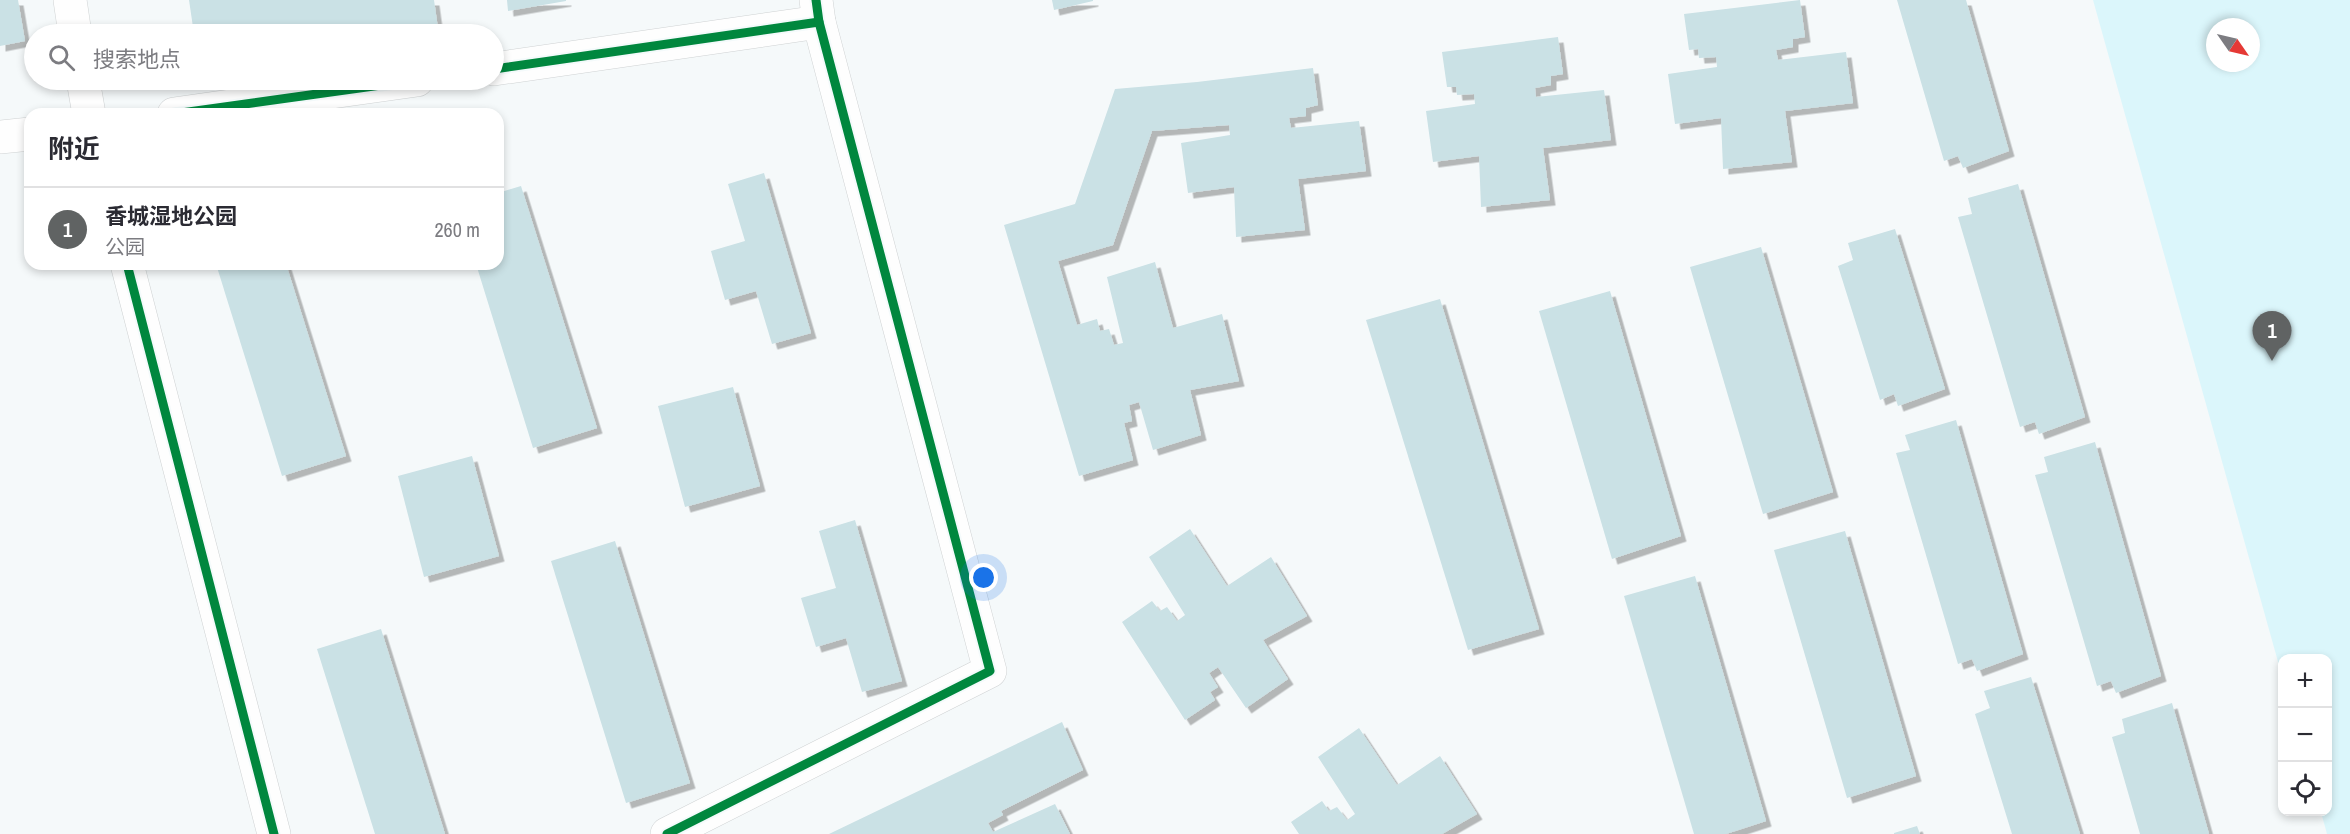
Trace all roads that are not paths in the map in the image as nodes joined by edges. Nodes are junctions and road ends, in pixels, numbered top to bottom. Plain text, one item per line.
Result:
1 (70, 0) edge
2 (817, 11) edge
3 (74, 24) edge
4 (504, 67) edge
5 (85, 90) edge
6 (346, 90) edge
7 (88, 108) edge
8 (217, 108) edge
9 (24, 135) edge
10 (0, 137) edge
11 (129, 270) edge
12 (274, 834) edge
13 (667, 834) edge

1 - 3 street
2 - 4 street
2 - 13 street
5 - 7 street
6 - 8 street
9 - 10 street
11 - 12 street

